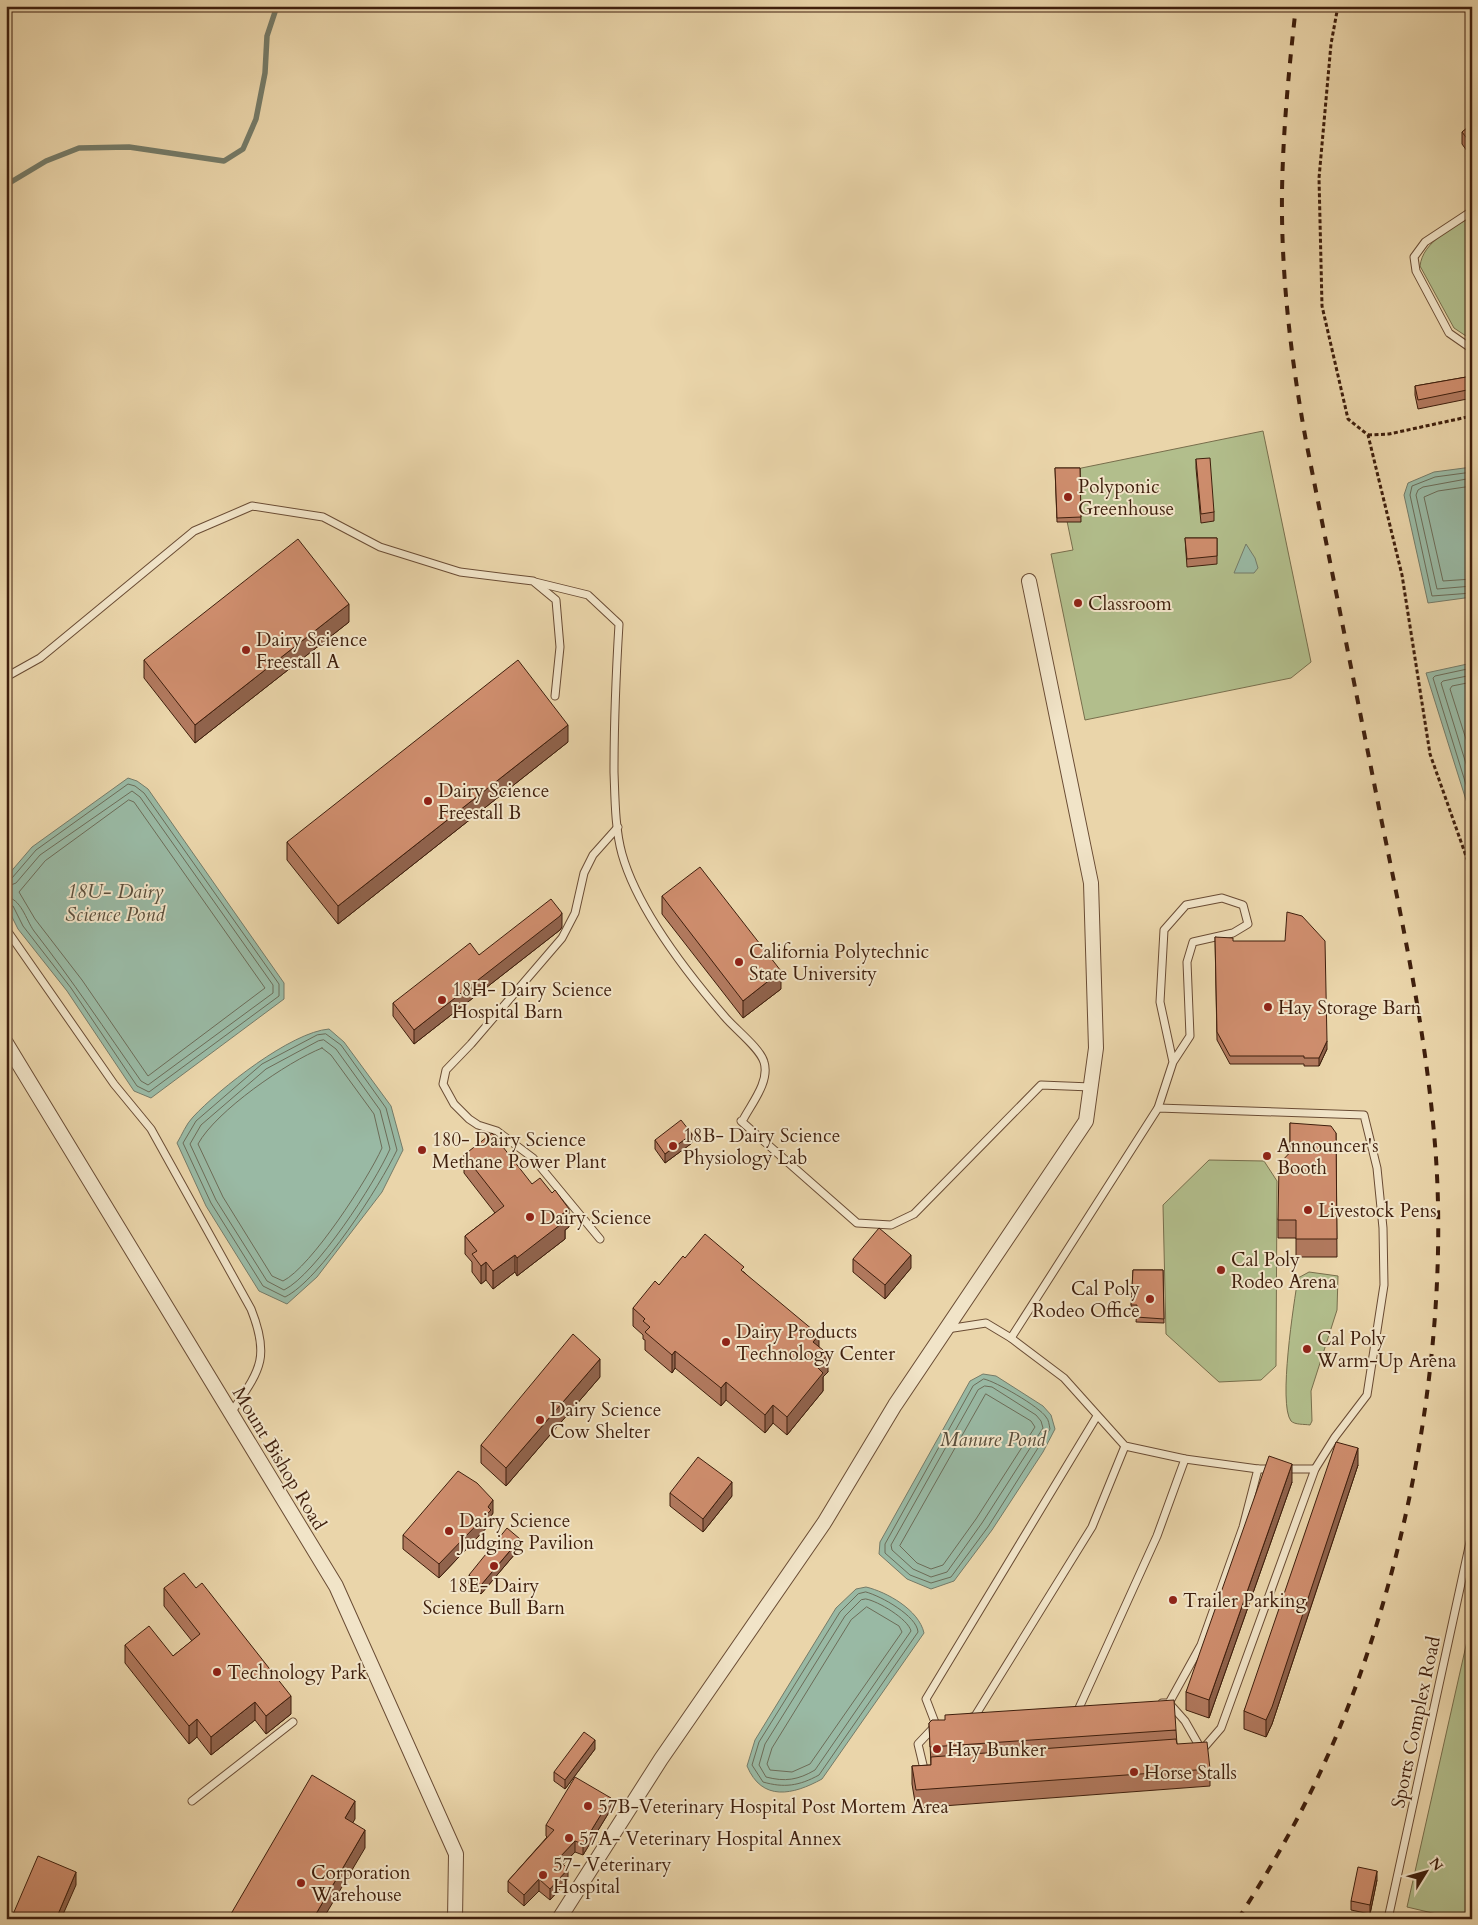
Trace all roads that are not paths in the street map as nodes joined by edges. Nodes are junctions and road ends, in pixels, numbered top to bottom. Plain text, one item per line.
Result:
1 (1472, 212) edge
2 (1472, 348) edge
3 (533, 581) junction
4 (1029, 581) dead end
5 (6, 677) edge
6 (555, 696) dead end
7 (618, 827) junction
8 (6, 929) edge
9 (6, 1043) edge
10 (1173, 1062) junction
11 (1091, 1087) junction
12 (1158, 1108) junction
13 (600, 1239) dead end
14 (946, 1329) junction
15 (1011, 1338) junction
16 (231, 1414) junction
17 (1098, 1416) junction
18 (1125, 1446) junction
19 (1186, 1459) junction
20 (1258, 1469) junction
21 (1316, 1469) junction
22 (1472, 1533) edge
23 (1169, 1703) junction
24 (1149, 1704) edge
25 (1079, 1708) junction
26 (1089, 1708) edge
27 (1070, 1709) edge
28 (984, 1715) edge
29 (293, 1722) dead end
30 (1202, 1750) junction
31 (1192, 1751) edge
32 (934, 1770) edge
33 (192, 1801) dead end
34 (455, 1919) edge
35 (559, 1919) edge
36 (1388, 1919) edge

1 - 2 lane
3 - 5 lane
3 - 6 lane
3 - 7 lane
4 - 11 street
7 - 11 lane
7 - 13 lane
8 - 16 lane
9 - 16 street, Mount Bishop Road
10 - 10 lane
10 - 12 lane
11 - 14 street
12 - 15 lane
12 - 21 lane
14 - 15 lane
14 - 35 street
15 - 17 lane
16 - 34 street, Mount Bishop Road
17 - 18 lane
17 - 32 lane
18 - 19 lane
18 - 28 lane
19 - 20 lane
19 - 25 lane
20 - 21 lane
20 - 23 lane
21 - 30 lane
22 - 36 lane, Sports Complex Road
23 - 24 lane
23 - 30 lane
25 - 26 lane
25 - 27 lane
29 - 33 lane
30 - 31 lane

